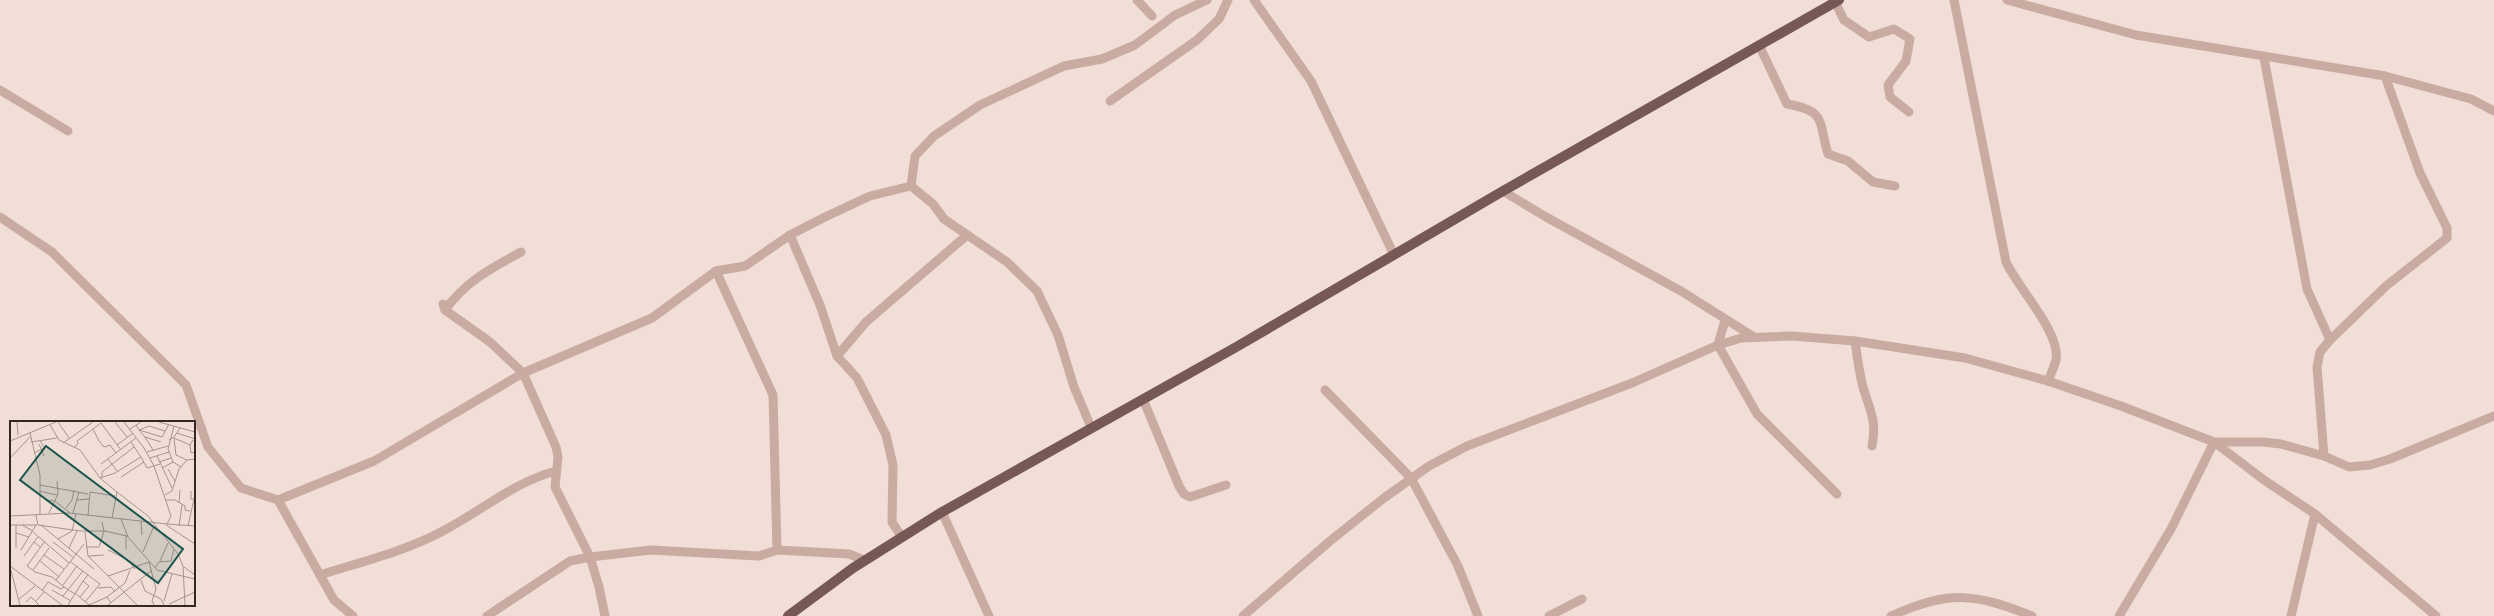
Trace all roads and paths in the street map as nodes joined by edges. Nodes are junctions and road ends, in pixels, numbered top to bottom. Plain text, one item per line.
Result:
1 (1137, 0) edge
2 (1208, 0) edge
3 (1228, 0) edge
4 (1254, 0) edge
5 (1954, 0) edge
6 (2007, 0) edge
7 (1837, 1) edge
8 (1152, 16) dead end
9 (1759, 45) junction
10 (2264, 58) junction
11 (2385, 76) junction
12 (0, 90) edge
13 (1110, 101) dead end
14 (2494, 111) edge
15 (1909, 112) dead end
16 (68, 131) dead end
17 (911, 186) junction
18 (1895, 186) dead end
19 (1503, 191) junction
20 (0, 217) edge
21 (790, 235) junction
22 (966, 236) junction
23 (521, 252) dead end
24 (1394, 255) junction
25 (716, 271) junction
26 (1725, 320) junction
27 (1754, 337) junction
28 (2330, 340) junction
29 (1856, 341) junction
30 (1718, 345) junction
31 (838, 356) junction
32 (523, 373) junction
33 (2048, 381) junction
34 (1325, 390) dead end
35 (1143, 399) junction
36 (2494, 416) edge
37 (1091, 427) junction
38 (2214, 442) junction
39 (1872, 446) dead end
40 (2324, 456) junction
41 (556, 470) junction
42 (1411, 478) junction
43 (1226, 485) dead end
44 (1837, 494) dead end
45 (278, 500) junction
46 (942, 512) junction
47 (2316, 514) junction
48 (902, 536) junction
49 (777, 550) junction
50 (590, 557) junction
51 (864, 560) junction
52 (320, 574) junction
53 (1582, 599) dead end
54 (353, 616) edge
55 (487, 616) edge
56 (605, 616) edge
57 (788, 616) edge
58 (989, 616) edge
59 (1243, 616) edge
60 (1478, 616) edge
61 (1549, 616) edge
62 (1891, 616) edge
63 (2032, 616) edge
64 (2119, 616) edge
65 (2291, 616) edge
66 (2436, 616) edge

1 - 8 street
2 - 17 street
3 - 13 street
4 - 24 street
5 - 33 street
6 - 10 street
7 - 9 main road
7 - 15 street
9 - 18 street
9 - 19 main road
10 - 11 street
10 - 28 street
11 - 14 street
11 - 28 street
12 - 16 street
17 - 21 street
17 - 22 street
19 - 24 main road
19 - 26 street
20 - 45 street
21 - 25 street
21 - 31 street
22 - 31 street
22 - 37 street
23 - 32 street
24 - 35 main road
25 - 32 street
25 - 49 street
26 - 27 street
26 - 30 street
27 - 29 street
27 - 30 street
28 - 40 street
29 - 33 street
29 - 39 street
30 - 42 street
30 - 44 street
31 - 48 street
32 - 41 street
32 - 45 street
33 - 38 street
34 - 42 street
35 - 37 main road
35 - 43 street
36 - 40 street
37 - 46 main road
38 - 40 street
38 - 47 street
38 - 64 street
41 - 50 street
41 - 52 street
42 - 59 street
42 - 60 street
45 - 52 street
46 - 48 main road
46 - 58 street
47 - 65 street
47 - 66 street
48 - 51 main road
49 - 50 street
49 - 51 street
50 - 55 street
50 - 56 street
51 - 57 main road
52 - 54 street
53 - 61 street
62 - 63 street

